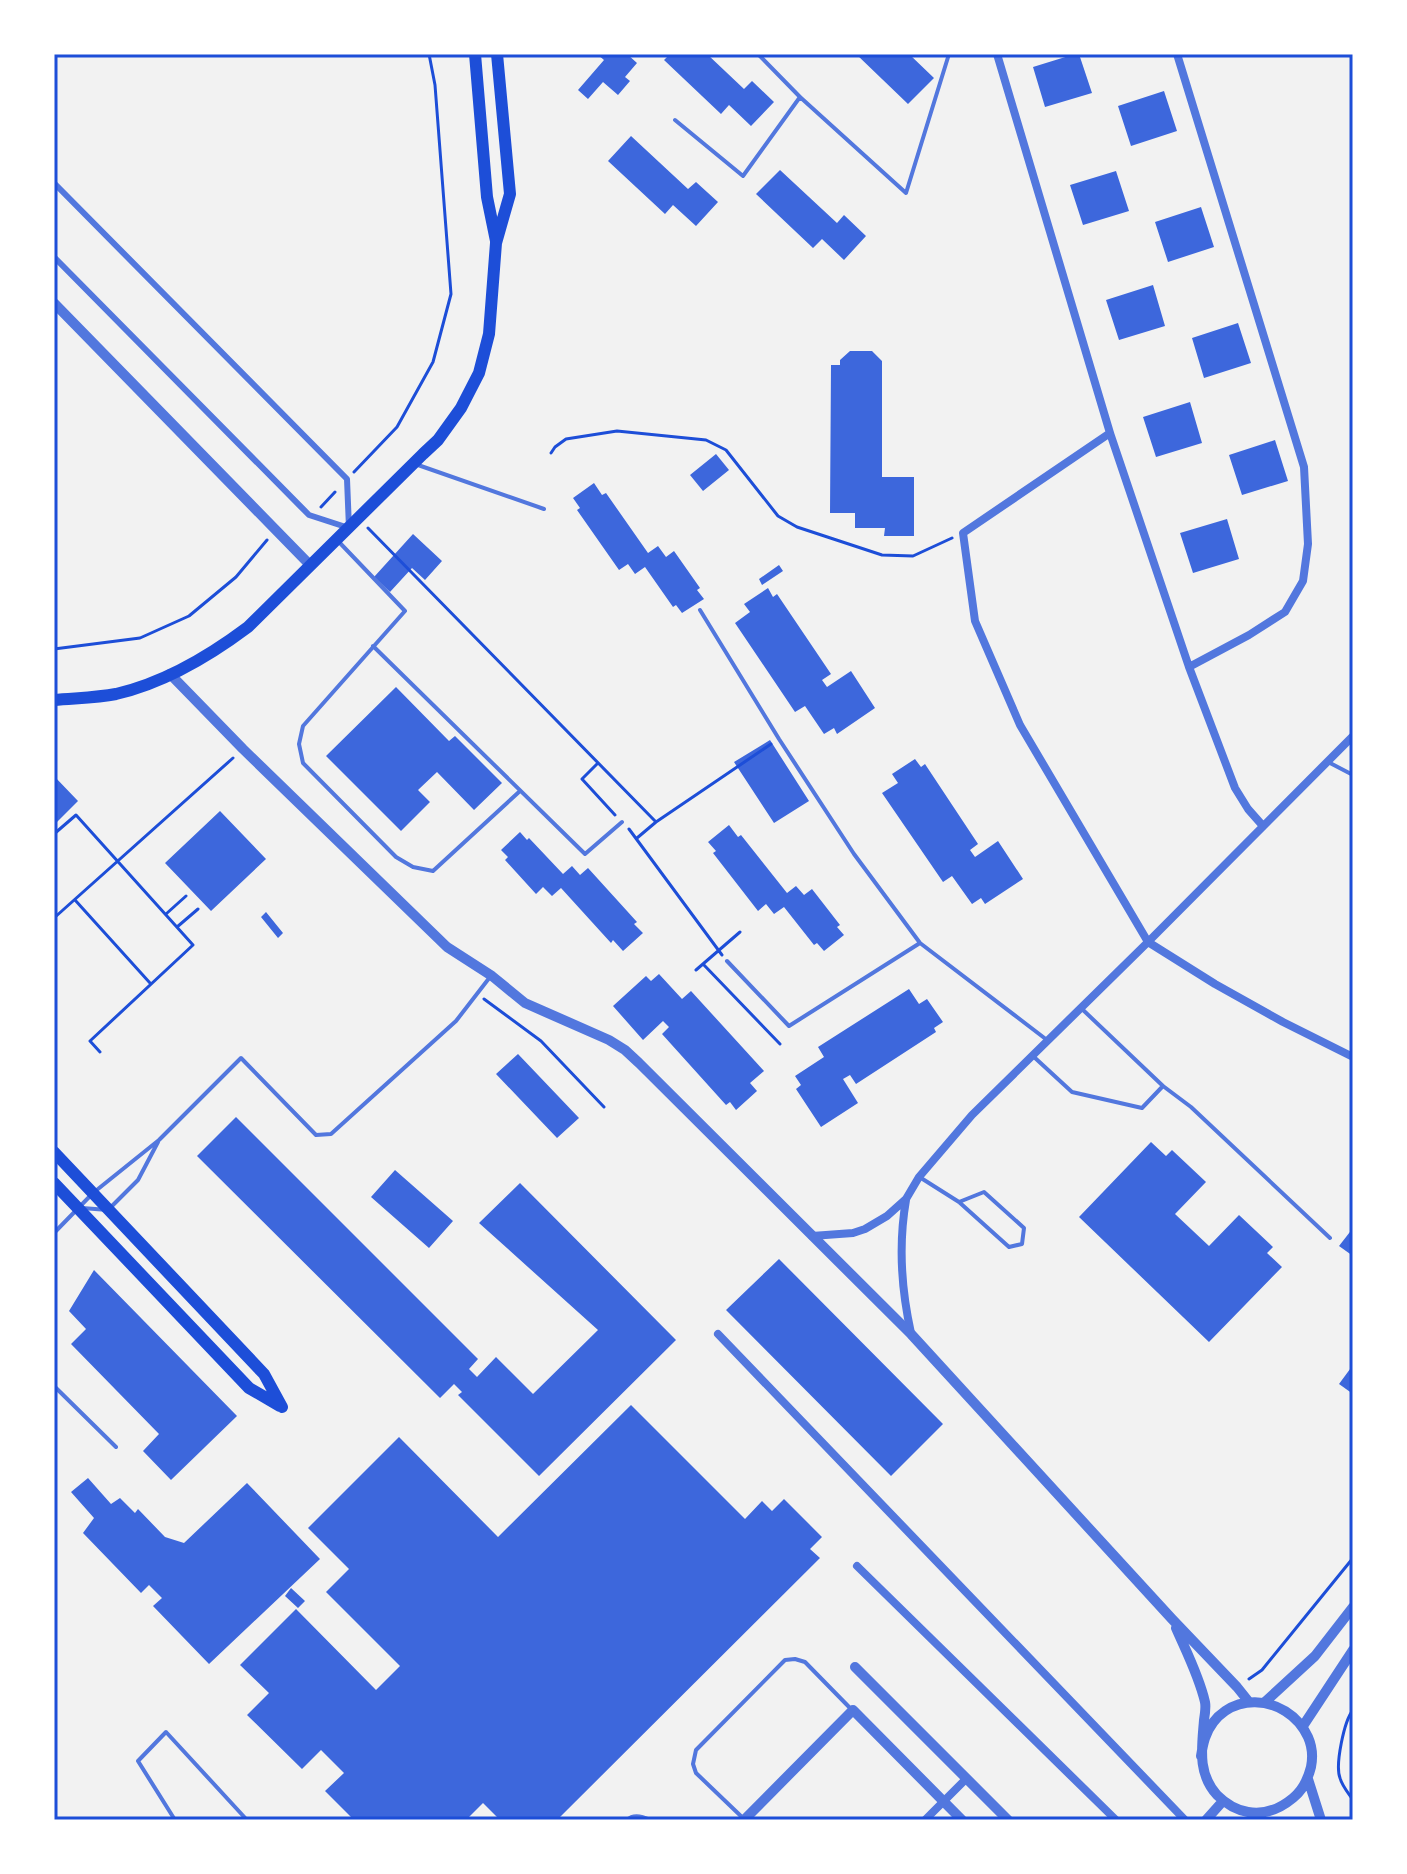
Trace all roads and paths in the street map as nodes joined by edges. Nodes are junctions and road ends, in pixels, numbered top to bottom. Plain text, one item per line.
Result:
1 (429, 54) edge
2 (475, 54) edge
3 (497, 54) edge
4 (758, 54) edge
5 (949, 54) edge
6 (997, 54) edge
7 (1177, 54) edge
8 (800, 97) junction
9 (675, 120) dead end
10 (54, 183) edge
11 (496, 243) junction
12 (54, 257) edge
13 (54, 303) edge
14 (1110, 433) junction
15 (551, 453) dead end
16 (414, 464) junction
17 (347, 479) junction
18 (544, 509) dead end
19 (309, 515) junction
20 (354, 523) junction
21 (278, 533) junction
22 (963, 533) junction
23 (336, 540) junction
24 (310, 565) junction
25 (700, 610) dead end
26 (373, 646) junction
27 (54, 649) edge
28 (1189, 667) junction
29 (170, 674) junction
30 (54, 700) edge
31 (1353, 736) edge
32 (779, 739) junction
33 (243, 749) junction
34 (1328, 762) junction
35 (598, 763) junction
36 (1353, 775) edge
37 (520, 791) junction
38 (622, 822) junction
39 (656, 822) junction
40 (1263, 826) junction
41 (54, 834) edge
42 (637, 838) junction
43 (118, 861) junction
44 (186, 896) dead end
45 (75, 900) junction
46 (198, 909) dead end
47 (166, 914) junction
48 (54, 918) edge
49 (177, 927) junction
50 (740, 932) dead end
51 (1148, 942) junction
52 (920, 943) junction
53 (718, 951) junction
54 (727, 961) joint
55 (703, 964) junction
56 (696, 970) dead end
57 (492, 976) junction
58 (151, 984) junction
59 (477, 994) junction
60 (1081, 1008) junction
61 (1047, 1040) junction
62 (780, 1044) dead end
63 (100, 1052) dead end
64 (1033, 1055) junction
65 (1353, 1057) edge
66 (1163, 1086) junction
67 (604, 1107) dead end
68 (159, 1140) junction
69 (54, 1152) edge
70 (919, 1177) junction
71 (54, 1183) edge
72 (93, 1193) junction
73 (906, 1199) junction
74 (959, 1202) junction
75 (78, 1208) junction
76 (108, 1210) junction
77 (55, 1229) edge
78 (812, 1236) junction
79 (1330, 1238) dead end
80 (718, 1334) dead end
81 (911, 1334) junction
82 (54, 1386) edge
83 (116, 1447) dead end
84 (1353, 1558) edge
85 (857, 1566) dead end
86 (1353, 1607) edge
87 (1172, 1619) junction
88 (1353, 1650) edge
89 (855, 1667) dead end
90 (1237, 1687) junction
91 (1249, 1702) junction
92 (1265, 1702) junction
93 (853, 1710) junction
94 (1353, 1710) edge
95 (1303, 1726) junction
96 (1201, 1756) junction
97 (966, 1779) junction
98 (1308, 1779) junction
99 (1353, 1800) edge
100 (1223, 1801) junction
101 (943, 1802) junction
102 (1264, 1812) junction
103 (175, 1820) edge
104 (247, 1820) edge
105 (627, 1820) edge
106 (650, 1820) edge
107 (744, 1820) edge
108 (925, 1820) edge
109 (962, 1820) edge
110 (1008, 1820) edge
111 (1116, 1820) edge
112 (1185, 1820) edge
113 (1206, 1820) edge
114 (1274, 1820) edge
115 (1321, 1820) edge

1 - 17 path
2 - 11 main road
3 - 11 main road
4 - 8 lane
5 - 8 lane
6 - 14 street
7 - 28 street
8 - 9 lane
10 - 17 street
11 - 16 main road
12 - 19 street
13 - 21 street
14 - 22 street
14 - 28 street
15 - 22 path
16 - 18 lane
16 - 20 main road
17 - 19 path
17 - 20 street
19 - 20 street
20 - 23 main road
20 - 35 path
21 - 24 street
21 - 27 path
22 - 51 street
23 - 24 main road
23 - 26 lane
24 - 29 main road
25 - 32 lane
26 - 37 lane
26 - 37 lane
28 - 40 street
29 - 30 main road
29 - 33 street
31 - 34 street
32 - 39 path
32 - 52 lane
33 - 43 path
33 - 57 street
34 - 36 lane
34 - 40 street
35 - 38 path
35 - 39 path
37 - 38 lane
38 - 42 path
39 - 42 path
40 - 51 street
41 - 43 path
42 - 53 path
43 - 45 path
43 - 47 path
44 - 47 path
45 - 48 path
45 - 58 path
46 - 49 path
47 - 49 path
49 - 58 path
50 - 53 path
51 - 60 street
51 - 65 street
52 - 54 lane
52 - 61 lane
53 - 54 path
53 - 55 path
55 - 56 path
55 - 62 path
57 - 59 lane
57 - 78 street
58 - 63 path
59 - 67 path
59 - 68 lane
60 - 61 street
60 - 66 lane
61 - 64 street
64 - 66 lane
64 - 70 street
66 - 79 lane
68 - 72 lane
68 - 76 lane
69 - 72 main road
70 - 73 street
70 - 74 lane
71 - 75 main road
72 - 75 lane
72 - 76 main road
73 - 78 street
73 - 81 street
74 - 74 lane
75 - 76 lane
75 - 76 main road
75 - 77 lane
78 - 81 street
80 - 112 street
81 - 87 street
82 - 83 lane
84 - 90 path
85 - 111 street
86 - 92 street
87 - 90 street
87 - 96 street
88 - 95 street
89 - 97 street
90 - 91 street
91 - 92 street
91 - 96 street
92 - 95 street
93 - 101 street
93 - 107 street
93 - 107 lane
94 - 99 path
95 - 98 street
96 - 100 street
97 - 101 street
97 - 110 street
98 - 102 street
98 - 115 street
100 - 102 street
100 - 113 street
101 - 108 street
101 - 109 street
102 - 114 street
103 - 104 lane
105 - 106 lane

